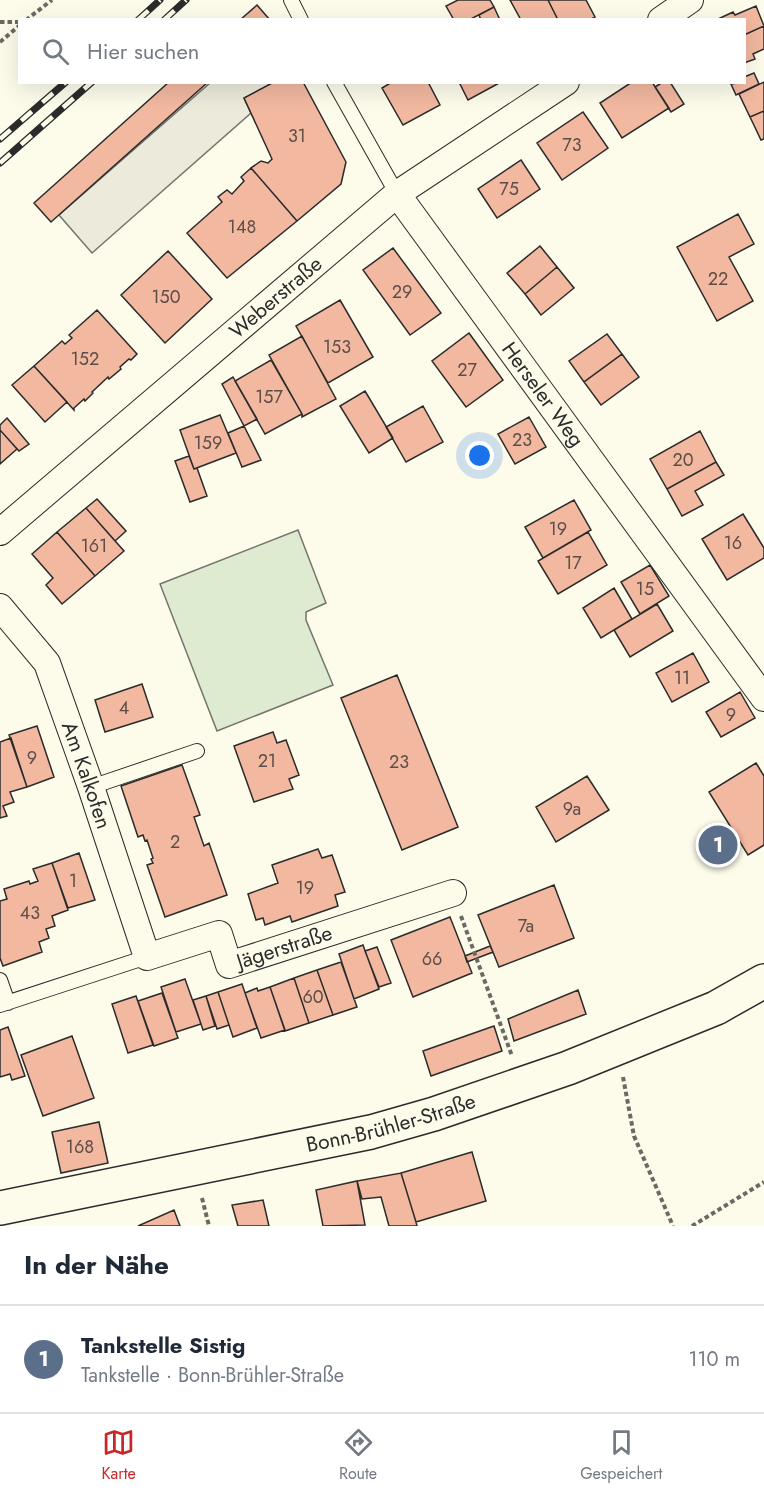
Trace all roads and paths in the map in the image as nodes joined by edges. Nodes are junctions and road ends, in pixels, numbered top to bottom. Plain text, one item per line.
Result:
1 (52, 0) edge
2 (291, 0) edge
3 (690, 0) edge
4 (29, 18) edge
5 (300, 18) edge
6 (664, 18) edge
7 (0, 22) edge
8 (18, 23) edge
9 (18, 25) edge
10 (0, 42) edge
11 (335, 84) edge
12 (563, 84) edge
13 (397, 194) junction
14 (0, 532) edge
15 (0, 607) edge
16 (764, 698) edge
17 (197, 751) dead end
18 (91, 787) junction
19 (457, 904) joint
20 (147, 957) junction
21 (0, 980) edge
22 (764, 981) edge
23 (764, 996) edge
24 (4, 1004) edge
25 (716, 1008) junction
26 (507, 1043) dead end
27 (616, 1048) junction
28 (764, 1182) edge
29 (0, 1208) edge
30 (673, 1226) edge
31 (692, 1226) edge

1 - 4 path
2 - 5 lane
3 - 6 street
7 - 8 path
9 - 10 path
11 - 13 lane, Herseler Weg
12 - 13 street, Weberstraße
13 - 14 street, Weberstraße
13 - 16 street, Herseler Weg
15 - 18 street, Am Kalkofen
17 - 18 lane
18 - 20 street, Am Kalkofen
19 - 20 street, Jägerstraße
19 - 26 path
20 - 24 lane, Jägerstraße
21 - 24 lane
22 - 25 street, Bonn-Brühler-Straße
23 - 25 street
25 - 27 street, Bonn-Brühler-Straße
27 - 29 street, Bonn-Brühler-Straße
27 - 30 path
28 - 31 path

